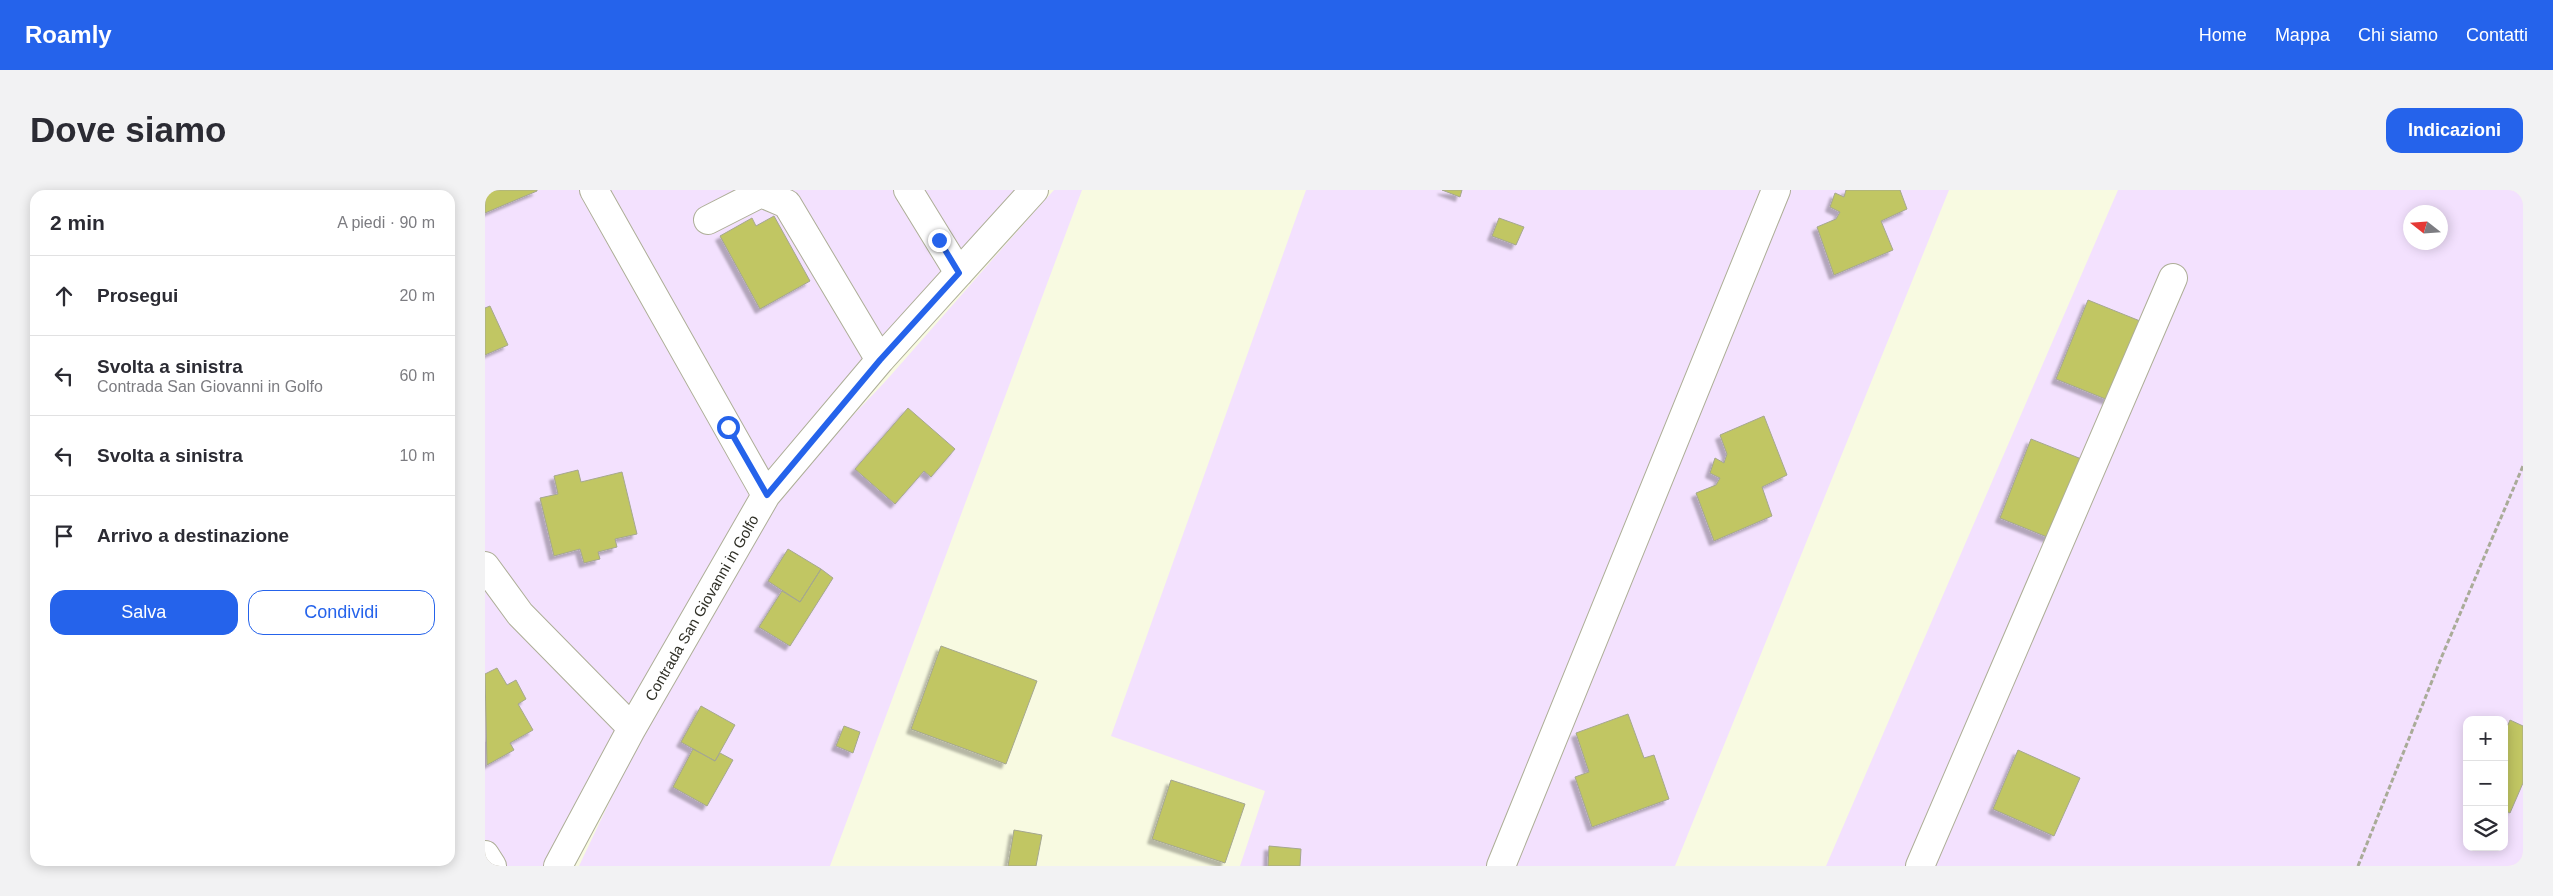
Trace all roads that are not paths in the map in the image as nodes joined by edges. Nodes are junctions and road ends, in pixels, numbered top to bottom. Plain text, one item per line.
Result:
1 (594, 190) edge
2 (908, 190) edge
3 (1776, 190) edge
4 (1019, 196) edge
5 (708, 220) dead end
6 (959, 273) junction
7 (2173, 278) dead end
8 (880, 360) junction
9 (767, 495) junction
10 (485, 566) edge
11 (632, 728) junction
12 (485, 855) edge
13 (491, 866) edge
14 (557, 866) edge
15 (1501, 866) edge
16 (1920, 866) edge

1 - 9 street
2 - 6 street
3 - 15 street
4 - 6 street, Contrada San Giovanni in Golfo
5 - 8 street
6 - 8 street, Contrada San Giovanni in Golfo
7 - 16 street
8 - 9 street, Contrada San Giovanni in Golfo
9 - 11 street, Contrada San Giovanni in Golfo
10 - 11 street
11 - 14 street, Contrada San Giovanni in Golfo
12 - 13 street

